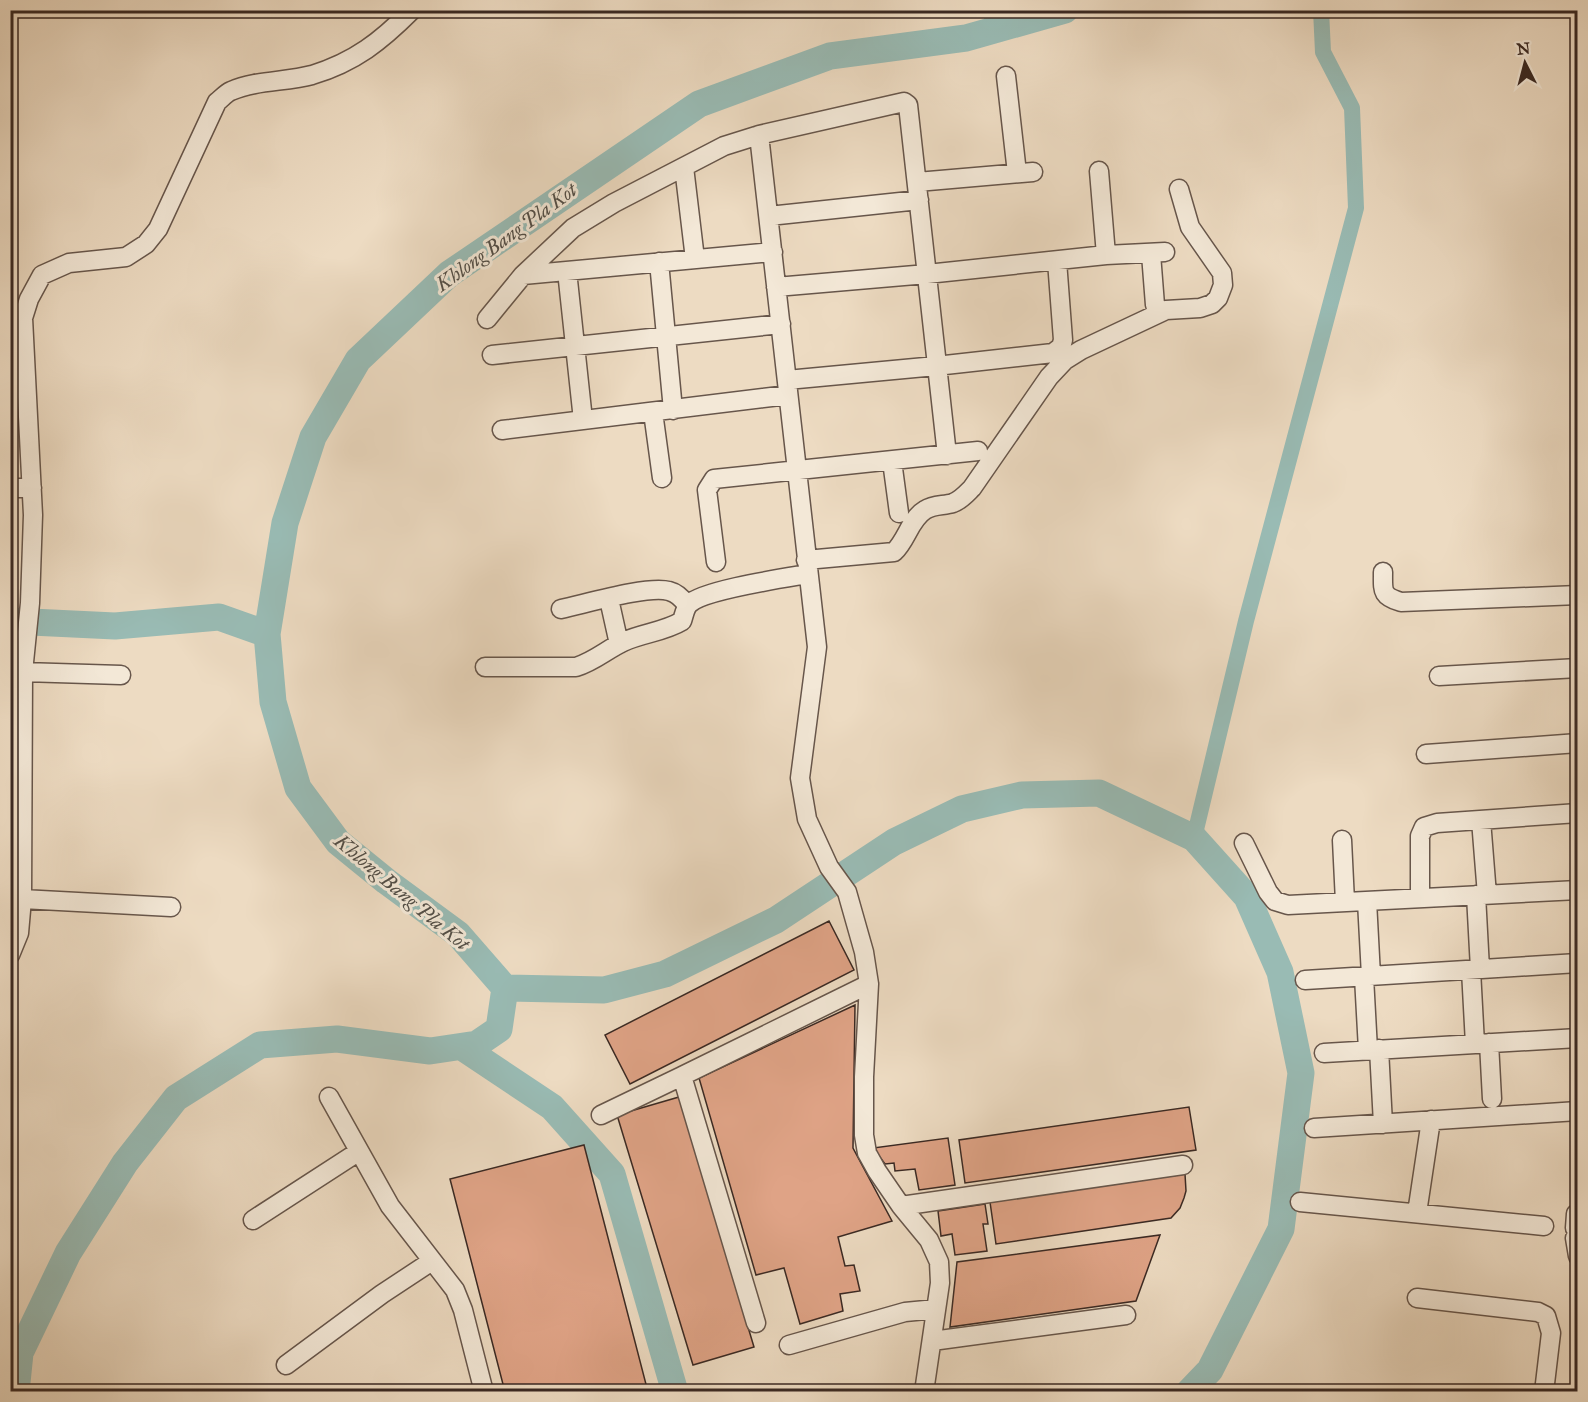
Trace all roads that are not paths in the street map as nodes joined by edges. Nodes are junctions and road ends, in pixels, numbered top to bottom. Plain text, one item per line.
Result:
1 (412, 10) edge
2 (1006, 76) dead end
3 (759, 135) junction
4 (684, 167) junction
5 (1099, 171) dead end
6 (917, 182) junction
7 (1179, 189) dead end
8 (919, 200) junction
9 (769, 216) junction
10 (773, 252) junction
11 (1106, 255) junction
12 (695, 259) junction
13 (1057, 261) junction
14 (659, 262) junction
15 (567, 271) junction
16 (927, 274) junction
17 (523, 275) junction
18 (776, 287) junction
19 (1155, 305) dead end
20 (487, 319) dead end
21 (781, 324) junction
22 (667, 336) junction
23 (576, 346) junction
24 (492, 355) dead end
25 (936, 366) junction
26 (788, 387) junction
27 (673, 410) junction
28 (653, 412) junction
29 (583, 420) junction
30 (502, 430) dead end
31 (978, 451) dead end
32 (947, 455) junction
33 (892, 461) junction
34 (796, 471) junction
35 (662, 478) dead end
36 (10, 488) edge
37 (32, 488) junction
38 (899, 513) dead end
39 (716, 562) dead end
40 (807, 567) junction
41 (1383, 573) dead end
42 (1578, 595) edge
43 (609, 599) junction
44 (687, 605) junction
45 (561, 609) dead end
46 (620, 644) junction
47 (24, 663) junction
48 (484, 667) dead end
49 (1578, 668) edge
50 (121, 675) dead end
51 (1439, 676) dead end
52 (1578, 743) edge
53 (1426, 754) dead end
54 (1578, 813) edge
55 (1482, 820) junction
56 (1342, 840) dead end
57 (1244, 843) dead end
58 (1578, 890) edge
59 (1481, 895) junction
60 (1420, 898) junction
61 (22, 899) junction
62 (1367, 901) junction
63 (1345, 902) junction
64 (171, 907) dead end
65 (10, 955) edge
66 (1578, 963) edge
67 (1475, 970) junction
68 (1367, 977) junction
69 (1305, 980) dead end
70 (869, 984) junction
71 (1578, 1038) edge
72 (1482, 1043) junction
73 (1373, 1050) junction
74 (1324, 1053) dead end
75 (682, 1076) junction
76 (329, 1097) dead end
77 (1492, 1099) dead end
78 (1578, 1111) edge
79 (601, 1115) dead end
80 (1431, 1120) junction
81 (1383, 1124) junction
82 (1314, 1128) dead end
83 (358, 1152) junction
84 (1183, 1165) dead end
85 (1300, 1202) dead end
86 (901, 1206) junction
87 (1417, 1213) junction
88 (253, 1220) dead end
89 (1544, 1226) dead end
90 (432, 1261) junction
91 (1417, 1298) dead end
92 (936, 1309) junction
93 (1126, 1315) dead end
94 (756, 1323) dead end
95 (932, 1341) junction
96 (789, 1345) dead end
97 (286, 1365) dead end
98 (484, 1392) edge
99 (924, 1392) edge
100 (1544, 1392) edge

1 - 37 street
2 - 6 street
3 - 4 street
3 - 6 street
3 - 9 street
4 - 12 street
4 - 17 street
5 - 11 street
6 - 8 street
7 - 40 street
8 - 9 street
8 - 16 street
9 - 10 street
10 - 12 street
10 - 18 street
11 - 13 street
11 - 19 street
12 - 14 street
13 - 16 street
13 - 25 street
14 - 15 street
14 - 22 street
15 - 17 street
15 - 23 street
16 - 18 street
16 - 25 street
17 - 20 street
18 - 21 street
21 - 22 street
21 - 26 street
22 - 23 street
22 - 27 street
23 - 24 street
23 - 29 street
25 - 26 street
25 - 32 street
26 - 27 street
26 - 34 street
27 - 28 street
28 - 29 street
28 - 35 street
29 - 30 street
31 - 32 street
32 - 33 street
33 - 34 street
33 - 38 street
34 - 39 street
34 - 40 street
36 - 37 street
37 - 47 street
40 - 44 street
40 - 70 street
41 - 42 street
43 - 44 street
43 - 45 street
43 - 46 street
44 - 46 street
46 - 48 street
47 - 50 street
47 - 61 street
49 - 51 street
52 - 53 street
54 - 55 street
55 - 59 street
55 - 60 street
56 - 63 street
57 - 63 street
58 - 59 street
59 - 60 street
59 - 67 street
60 - 62 street
61 - 64 street
61 - 65 street
62 - 63 street
62 - 68 street
66 - 67 street
67 - 68 street
67 - 72 street
68 - 69 street
68 - 73 street
70 - 75 street
70 - 86 street
71 - 72 street
72 - 73 street
72 - 77 street
73 - 74 street
73 - 81 street
75 - 79 street
75 - 94 street
76 - 83 street
78 - 80 street
80 - 81 street
80 - 87 street
81 - 82 street
83 - 88 street
83 - 90 street
84 - 86 street
85 - 87 street
86 - 92 street
87 - 89 street
90 - 97 street
90 - 98 street
91 - 100 street
92 - 95 street
92 - 96 street
93 - 95 street
95 - 99 street

